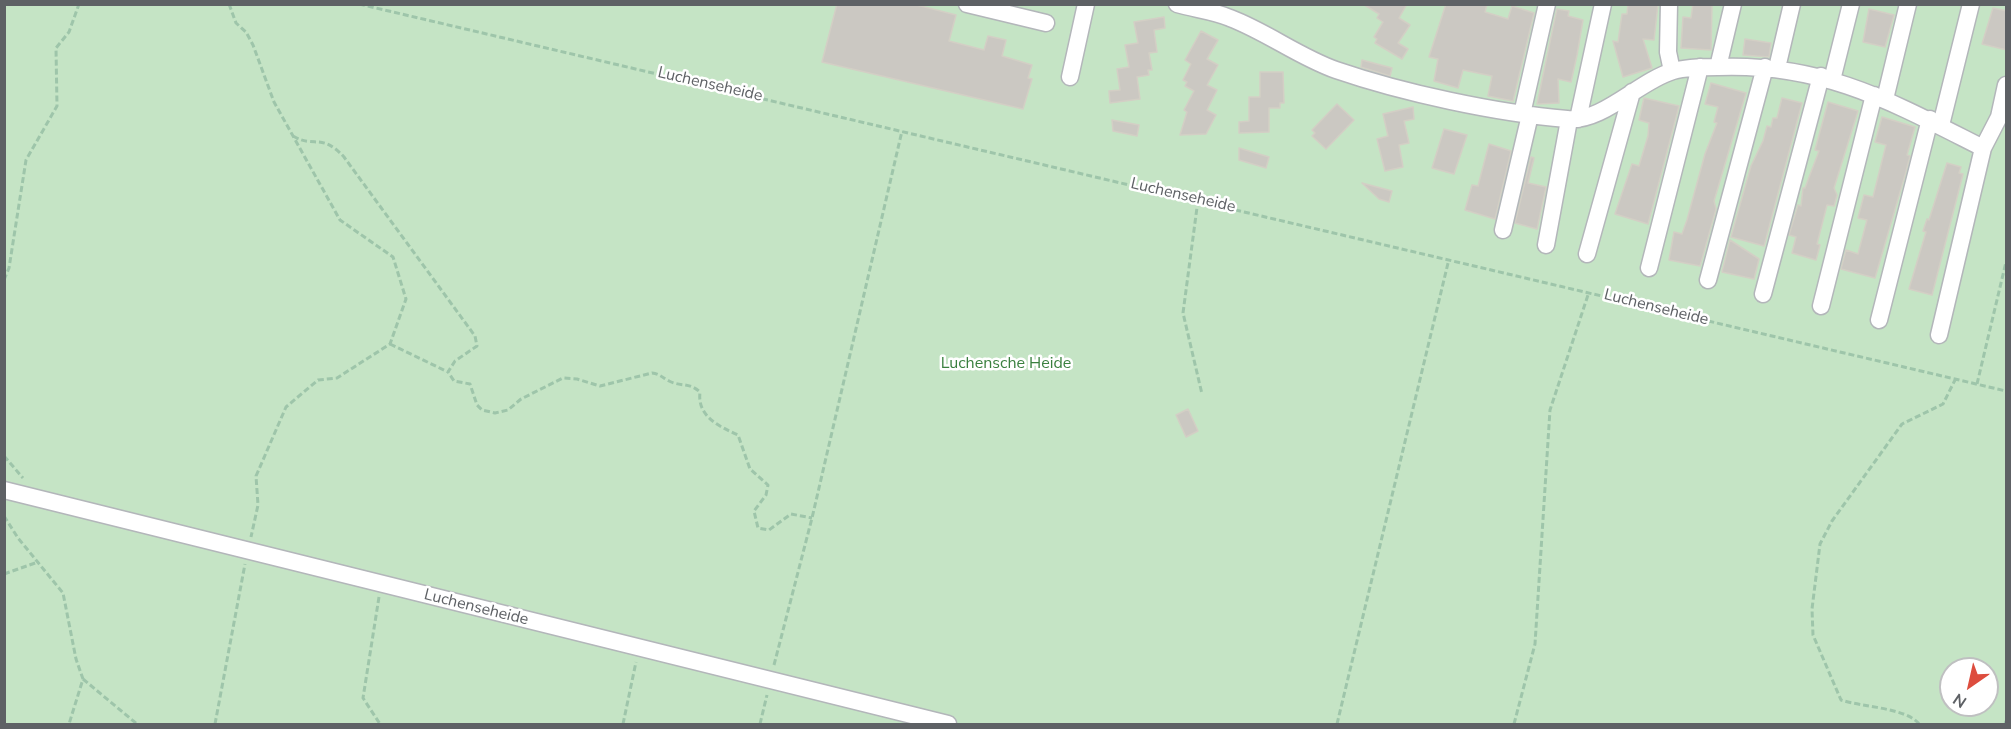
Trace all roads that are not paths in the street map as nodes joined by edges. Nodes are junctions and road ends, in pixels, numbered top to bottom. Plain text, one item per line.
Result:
1 (967, 4) edge
2 (1086, 4) edge
3 (1177, 4) edge
4 (1547, 4) edge
5 (1603, 4) edge
6 (1669, 4) edge
7 (1733, 4) edge
8 (1792, 4) edge
9 (1851, 4) edge
10 (1908, 4) edge
11 (1971, 4) edge
12 (1046, 23) dead end
13 (1700, 66) junction
14 (1718, 67) junction
15 (1771, 67) junction
16 (1672, 71) junction
17 (1070, 77) dead end
18 (1827, 78) junction
19 (2007, 85) edge
20 (1632, 92) junction
21 (1880, 97) junction
22 (1526, 114) junction
23 (1574, 120) junction
24 (1936, 122) junction
25 (1983, 148) junction
26 (1503, 230) dead end
27 (1546, 245) dead end
28 (1587, 254) dead end
29 (1649, 268) dead end
30 (1708, 280) dead end
31 (1763, 294) dead end
32 (1821, 306) dead end
33 (1879, 320) dead end
34 (1939, 335) dead end
35 (4, 490) edge
36 (948, 724) edge

1 - 12 street
2 - 17 street
3 - 22 street
4 - 22 street
5 - 23 street
6 - 16 street
7 - 14 street
8 - 15 street
9 - 18 street
10 - 21 street
11 - 24 street
13 - 14 street
13 - 16 street
13 - 29 street
14 - 15 street
15 - 18 street
15 - 30 street
16 - 20 street
18 - 21 street
18 - 31 street
19 - 25 street
20 - 23 street
20 - 28 street
21 - 24 street
21 - 32 street
22 - 23 street
22 - 26 street
23 - 27 street
24 - 25 street
24 - 33 street
25 - 34 street
35 - 36 street, Luchenseheide

